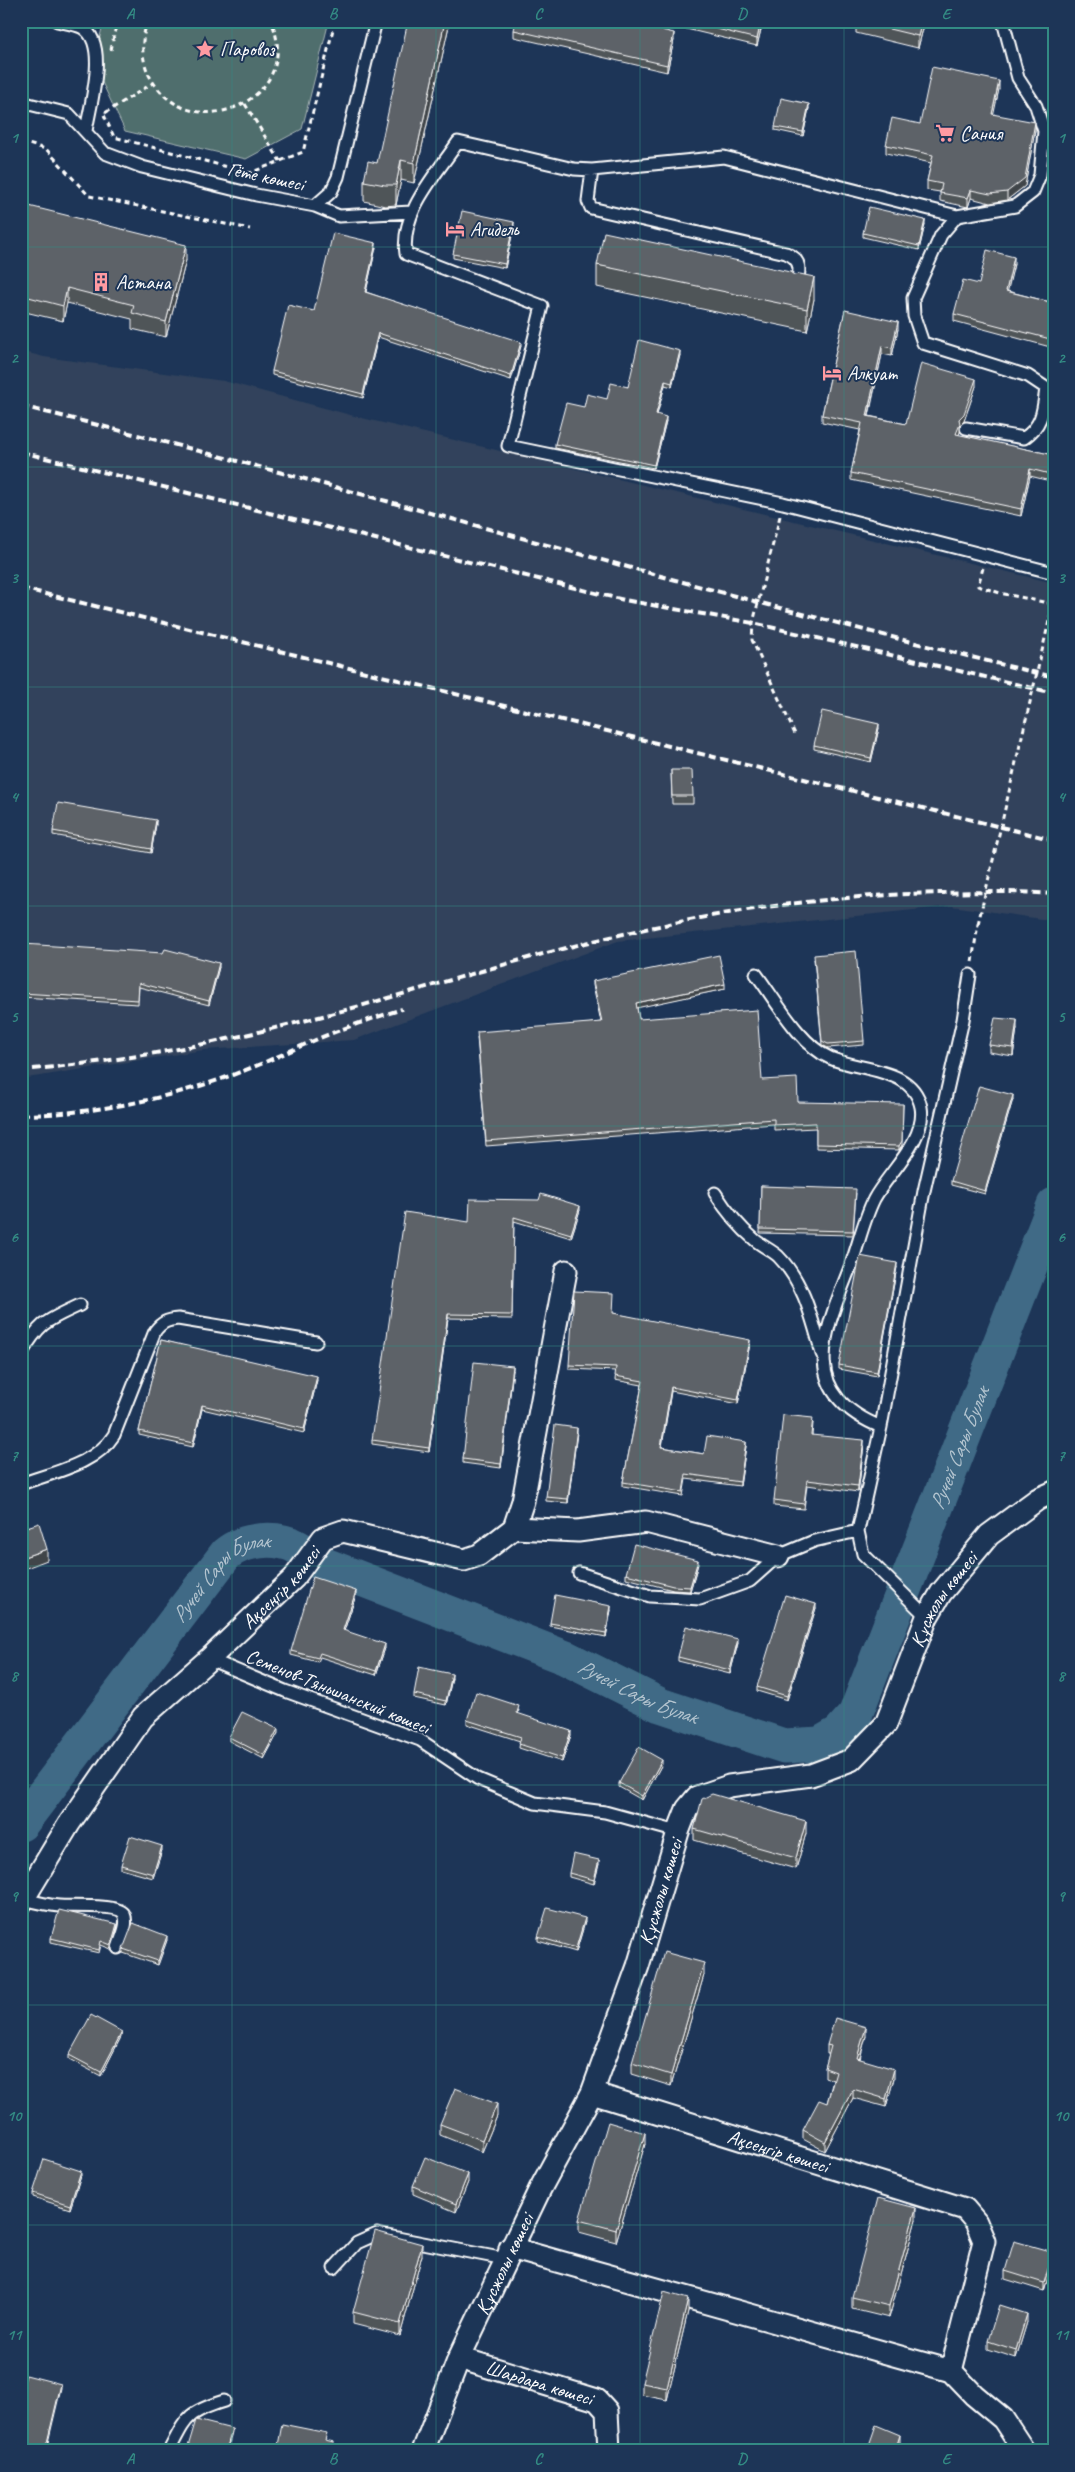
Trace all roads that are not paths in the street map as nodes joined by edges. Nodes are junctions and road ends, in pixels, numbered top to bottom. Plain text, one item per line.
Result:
1 (57, 21) edge
2 (376, 21) edge
3 (1003, 21) edge
4 (83, 24) edge
5 (21, 102) edge
6 (86, 131) junction
7 (592, 170) junction
8 (315, 206) junction
9 (412, 212) junction
10 (957, 216) junction
11 (796, 290) edge
12 (966, 428) dead end
13 (1054, 573) edge
14 (756, 974) dead end
15 (970, 975) road end
16 (716, 1193) dead end
17 (566, 1271) dead end
18 (80, 1305) dead end
19 (316, 1342) dead end
20 (21, 1354) edge
21 (823, 1358) junction
22 (881, 1427) junction
23 (21, 1484) edge
24 (1054, 1492) edge
25 (514, 1528) junction
26 (858, 1531) junction
27 (778, 1556) junction
28 (579, 1573) dead end
29 (927, 1617) junction
30 (209, 1659) junction
31 (678, 1832) junction
32 (22, 1901) edge
33 (118, 1948) dead end
34 (592, 2092) junction
35 (508, 2254) junction
36 (334, 2268) dead end
37 (459, 2358) junction
38 (951, 2371) junction
39 (224, 2401) dead end
40 (169, 2451) edge
41 (423, 2451) edge
42 (609, 2451) edge
43 (1024, 2451) edge

1 - 4 lane
2 - 8 lane, Гёте көшесі
3 - 10 lane
4 - 6 lane
5 - 6 lane, Гёте көшесі
6 - 8 lane, Гёте көшесі
7 - 9 lane
7 - 10 lane
7 - 11 lane
8 - 9 lane
9 - 13 lane
10 - 12 lane
14 - 21 lane
15 - 22 lane
16 - 21 lane
17 - 25 street
18 - 20 lane
19 - 23 lane
21 - 22 lane
22 - 26 lane
24 - 29 street, Құсжолы көшесі
25 - 27 street
25 - 30 street, Ақсеңгір көшесі
26 - 27 lane
26 - 29 lane
27 - 28 lane
29 - 31 street, Құсжолы көшесі
30 - 31 lane, Семенов-Тяньшанский көшесі
30 - 32 street, Ақсеңгір көшесі
31 - 34 street, Құсжолы көшесі
32 - 33 lane
34 - 35 street, Құсжолы көшесі
34 - 38 street, Ақсеңгір көшесі
35 - 36 lane
35 - 37 street, Құсжолы көшесі
35 - 38 street
37 - 41 street, Құсжолы көшесі
37 - 42 street, Шардара көшесі
38 - 43 street
39 - 40 lane

